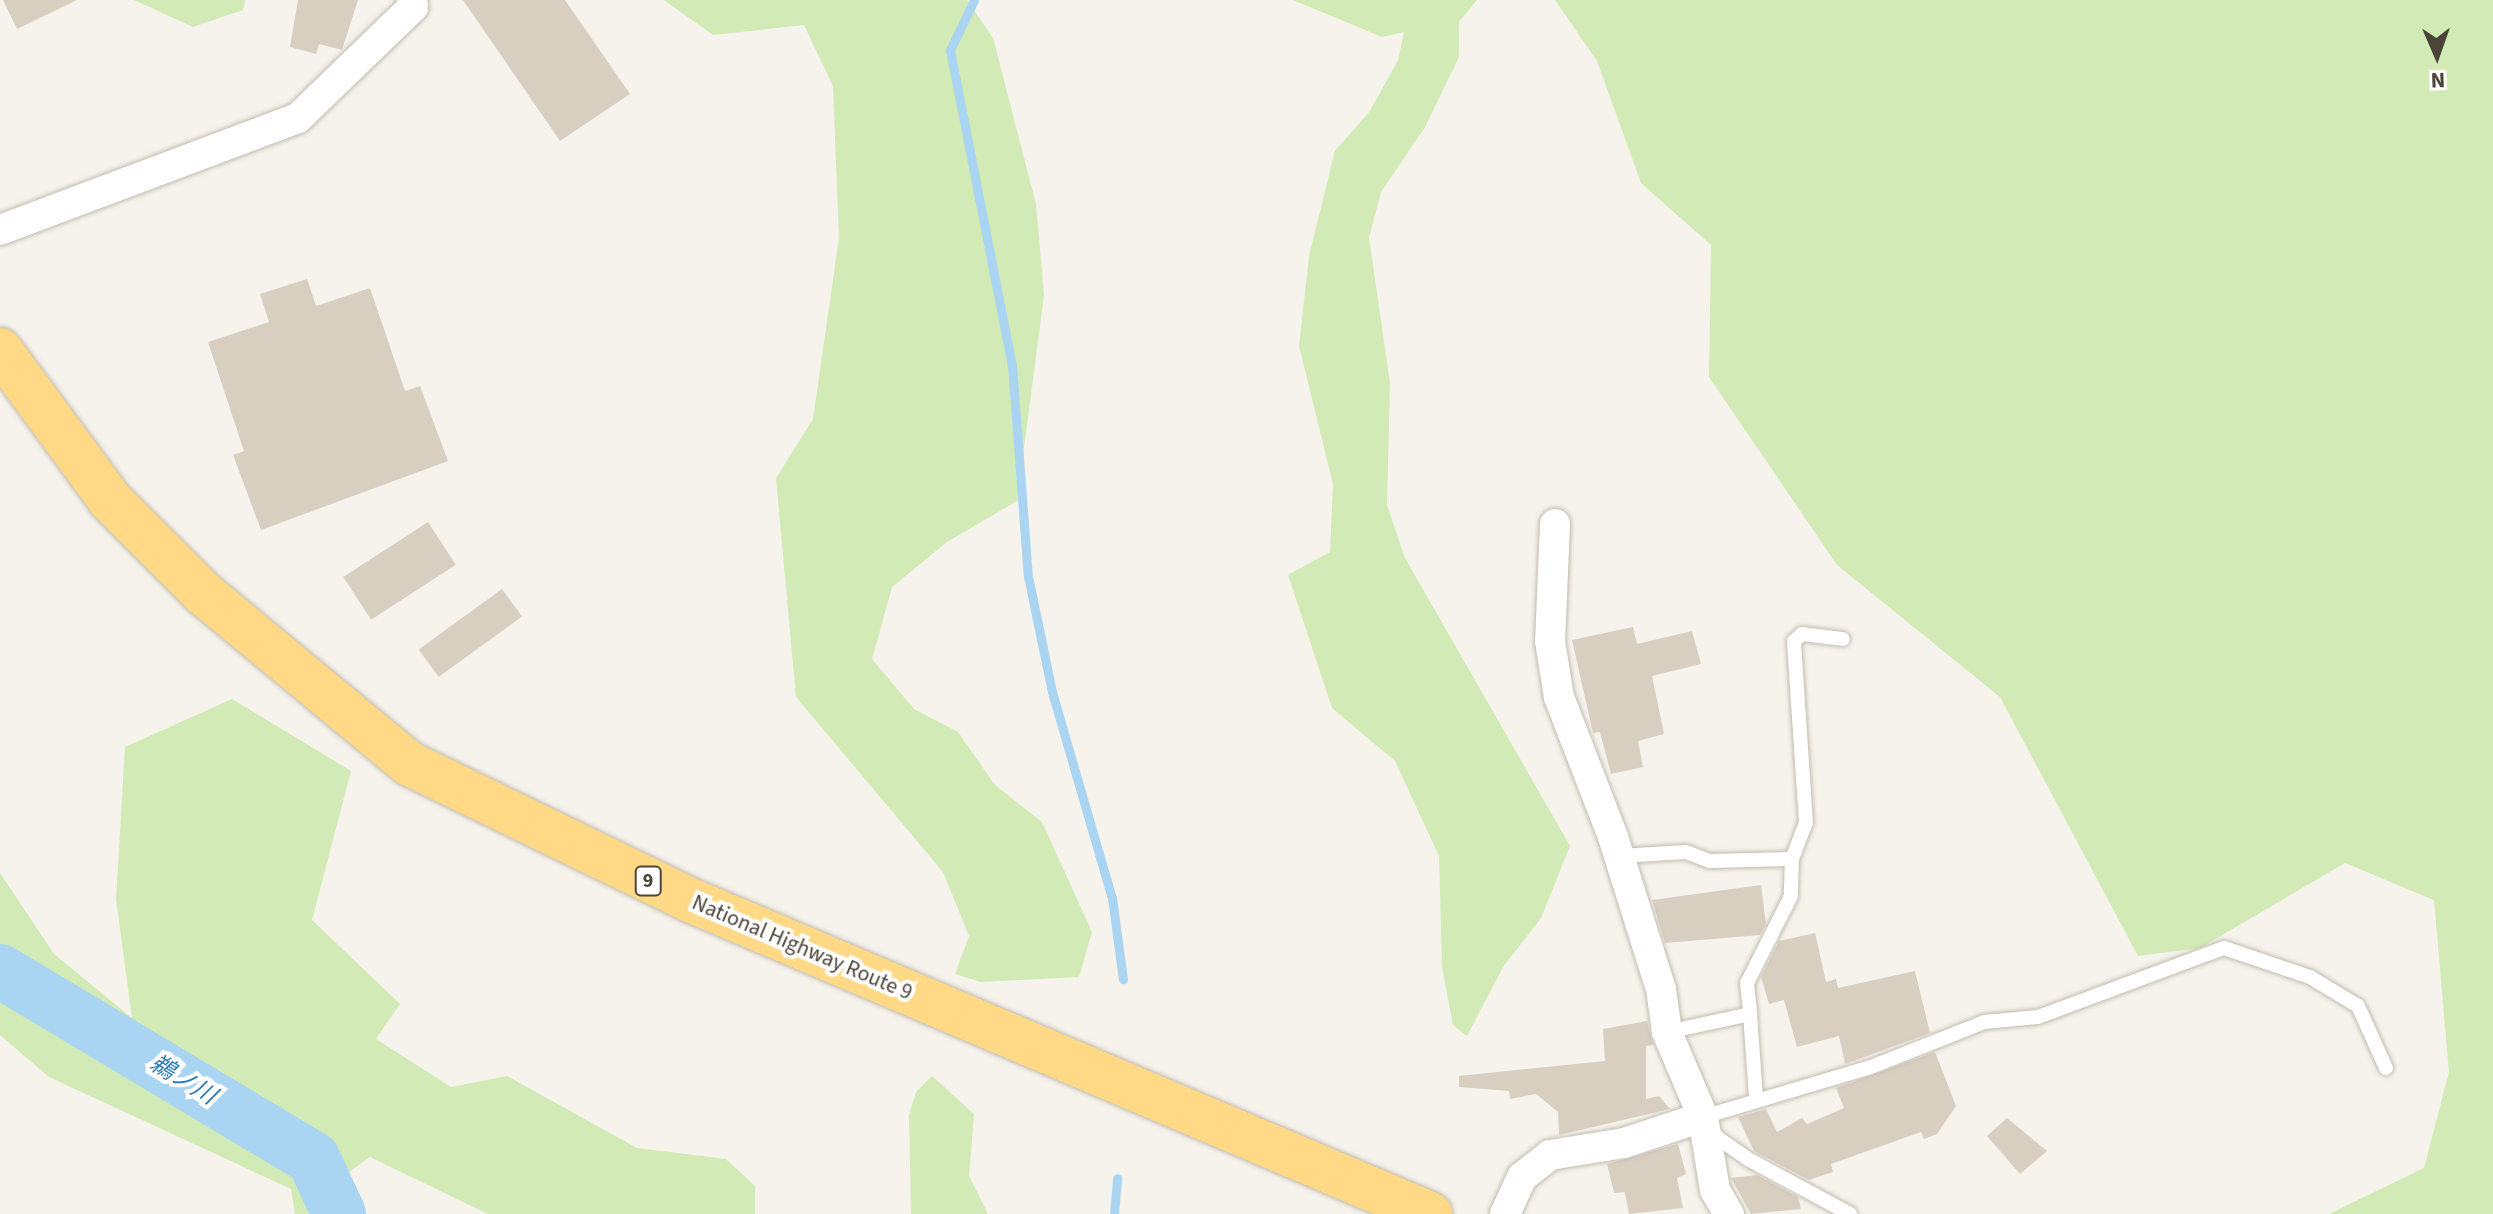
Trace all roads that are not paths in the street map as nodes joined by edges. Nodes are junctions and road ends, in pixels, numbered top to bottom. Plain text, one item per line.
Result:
1 (412, 0) edge
2 (0, 230) edge
3 (0, 350) edge
4 (1555, 524) dead end
5 (1843, 639) dead end
6 (1619, 856) junction
7 (1792, 859) junction
8 (1750, 1014) junction
9 (1667, 1032) junction
10 (2386, 1068) dead end
11 (1756, 1098) junction
12 (1703, 1117) junction
13 (1430, 1214) edge
14 (1505, 1214) edge
15 (1729, 1214) edge
16 (1850, 1214) edge

1 - 2 street
3 - 13 highway, National Highway Route 9 / 9
4 - 6 street
5 - 7 lane
6 - 7 lane
6 - 9 street
7 - 8 lane
8 - 9 lane
8 - 11 lane
9 - 12 street
10 - 11 lane
11 - 12 lane
12 - 14 street
12 - 15 street
12 - 16 lane

